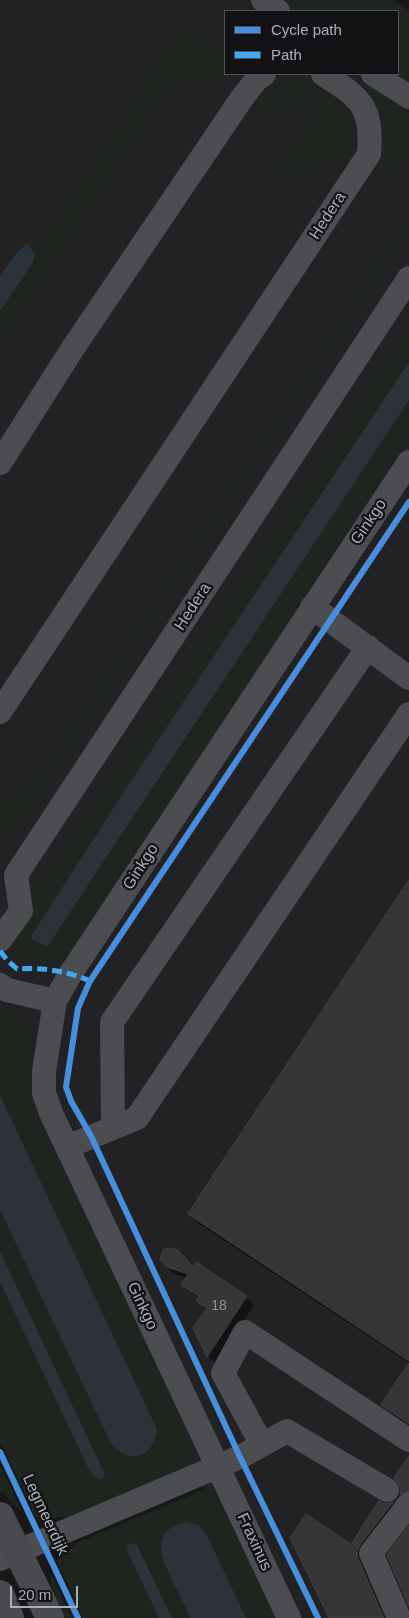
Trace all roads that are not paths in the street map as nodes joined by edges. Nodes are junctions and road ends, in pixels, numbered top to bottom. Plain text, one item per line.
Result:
1 (263, 0) edge
2 (277, 10) edge
3 (263, 75) edge
4 (326, 75) edge
5 (375, 75) edge
6 (409, 97) edge
7 (409, 278) edge
8 (409, 462) edge
9 (0, 463) edge
10 (312, 607) junction
11 (368, 647) junction
12 (409, 678) edge
13 (0, 712) edge
14 (409, 714) edge
15 (0, 940) edge
16 (0, 985) edge
17 (55, 1001) junction
18 (113, 1127) junction
19 (67, 1147) junction
20 (409, 1440) edge
21 (262, 1445) junction
22 (218, 1466) junction
23 (387, 1490) dead end
24 (409, 1504) edge
25 (0, 1516) edge
26 (8, 1555) edge
27 (0, 1594) edge
28 (409, 1602) edge
29 (10, 1618) edge
30 (50, 1618) edge
31 (289, 1618) edge
32 (399, 1618) edge

1 - 2 street
3 - 9 street
4 - 13 street, Hedera
5 - 6 street
7 - 15 street, Hedera
8 - 10 street, Ginkgo
10 - 11 street
10 - 17 street, Ginkgo
11 - 12 street
11 - 18 street
14 - 18 street
16 - 17 street
17 - 19 street, Ginkgo
18 - 19 street
19 - 22 street, Ginkgo
20 - 21 street
21 - 22 street, Legmeerdijk
21 - 23 street, Legmeerdijk
22 - 26 street, Legmeerdijk
22 - 31 street, Fraxinus
24 - 32 street
25 - 26 main road
26 - 30 main road
27 - 29 main road
28 - 32 street

